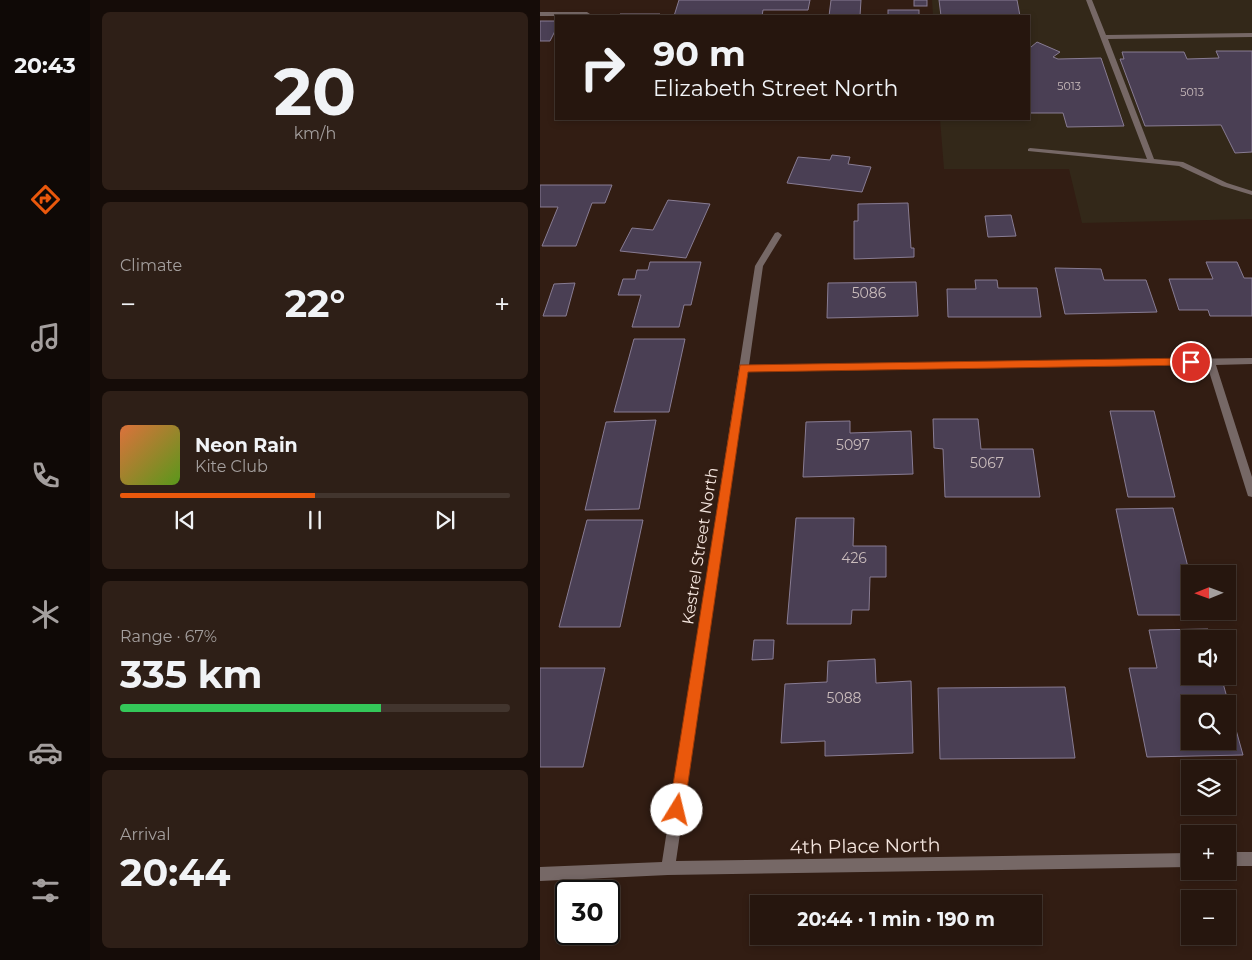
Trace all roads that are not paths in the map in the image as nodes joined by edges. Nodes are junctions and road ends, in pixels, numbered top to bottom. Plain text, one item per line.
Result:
1 (1089, 0) edge
2 (540, 14) edge
3 (586, 15) edge
4 (1252, 36) edge
5 (1104, 37) junction
6 (1030, 150) dead end
7 (1150, 161) junction
8 (1252, 193) edge
9 (778, 235) dead end
10 (1210, 361) junction
11 (1252, 361) edge
12 (743, 368) junction
13 (1252, 493) edge
14 (1236, 859) edge
15 (1252, 859) edge
16 (1181, 860) edge
17 (668, 868) junction
18 (540, 874) edge

1 - 5 street
2 - 3 street
4 - 5 street
5 - 7 street
6 - 7 street
7 - 8 street
9 - 12 street, Kestrel Street North
10 - 11 street
10 - 12 street
10 - 13 street
12 - 17 street, Kestrel Street North
14 - 15 street
16 - 17 street, 4th Place North
17 - 18 street, 4th Place North

